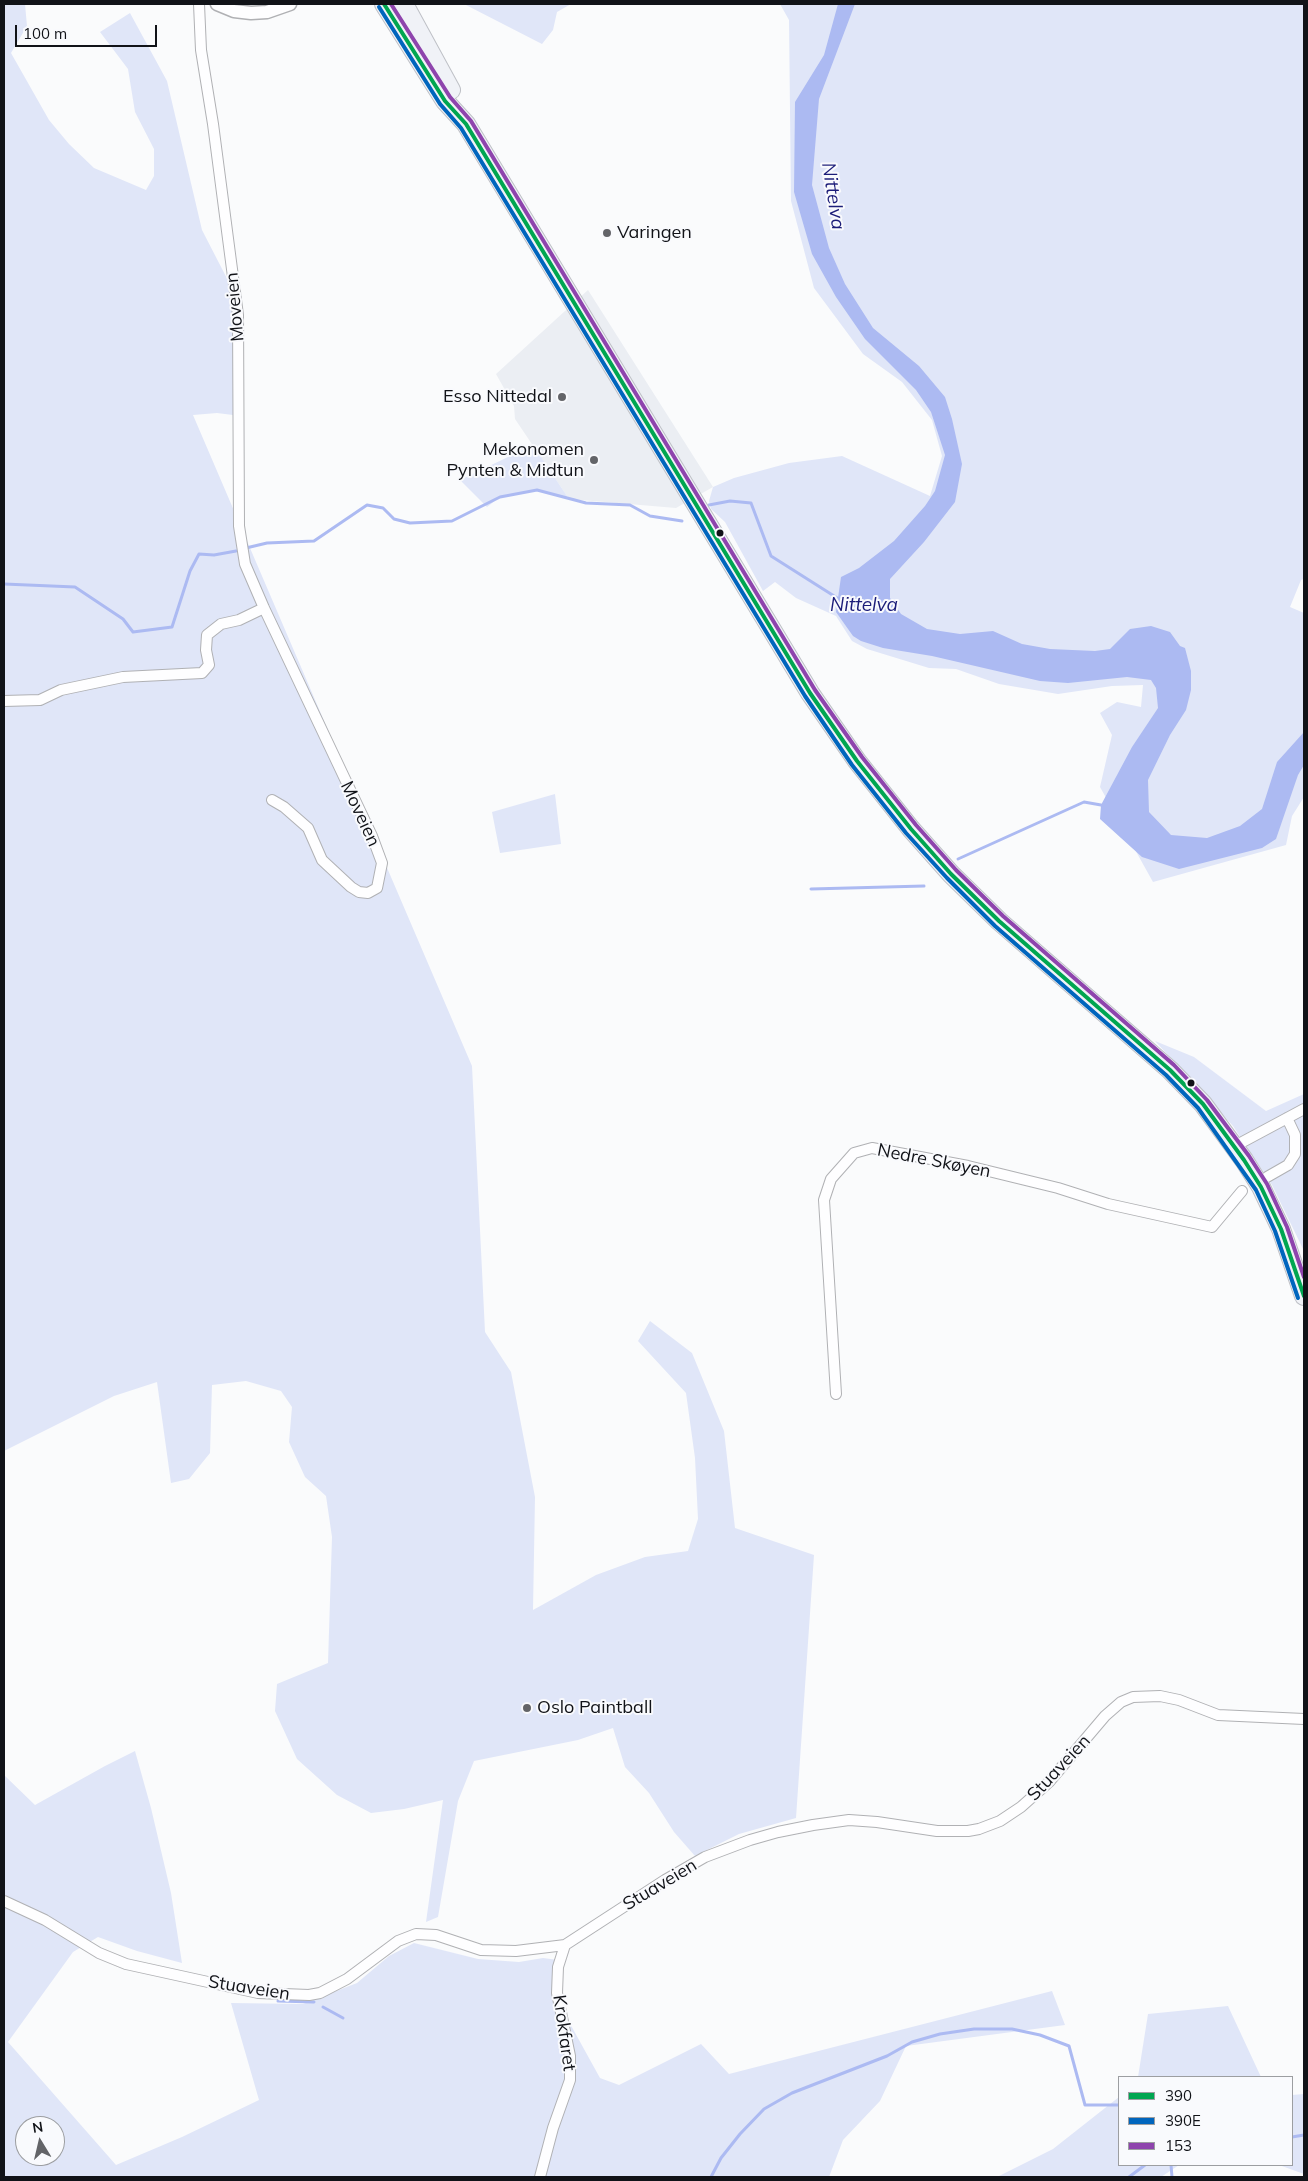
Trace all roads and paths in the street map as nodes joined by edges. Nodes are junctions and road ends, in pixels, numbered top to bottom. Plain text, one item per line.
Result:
1 (199, 4) edge
2 (217, 4) edge
3 (290, 4) edge
4 (384, 4) edge
5 (404, 4) edge
6 (466, 124) junction
7 (264, 608) junction
8 (4, 701) edge
9 (272, 800) dead end
10 (1304, 1109) edge
11 (1287, 1118) junction
12 (1235, 1146) junction
13 (1267, 1177) dead end
14 (1242, 1191) dead end
15 (1304, 1296) edge
16 (836, 1394) dead end
17 (1304, 1719) edge
18 (4, 1901) edge
19 (565, 1945) junction
20 (540, 2177) edge

1 - 7 street, Moveien
2 - 3 street
4 - 6 highway
5 - 6 highway
6 - 12 highway
7 - 8 street
7 - 9 street, Moveien
10 - 11 street
11 - 12 street
11 - 13 street
12 - 15 highway
14 - 16 street, Nedre Skøyen
17 - 19 street, Stuaveien
18 - 19 street, Stuaveien
19 - 20 street, Krokfaret

